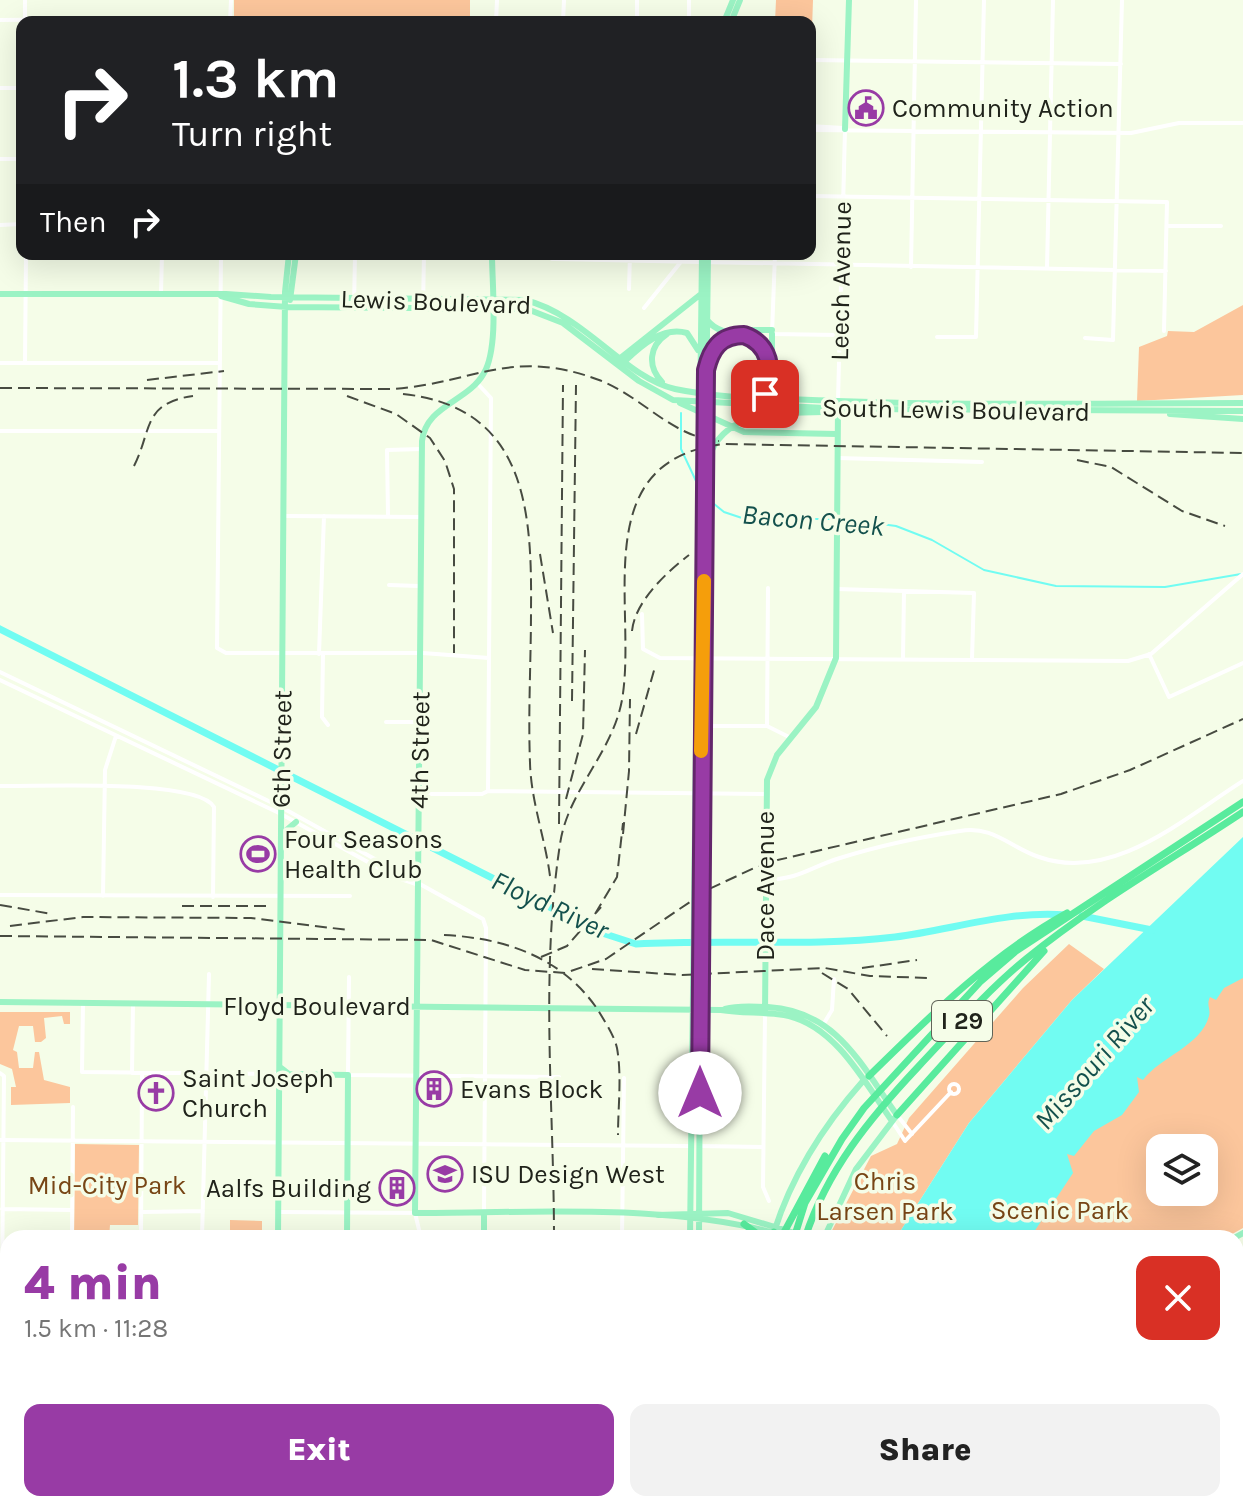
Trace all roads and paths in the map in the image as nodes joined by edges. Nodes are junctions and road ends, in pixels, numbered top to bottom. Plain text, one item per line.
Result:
1 (849, 0) edge
2 (916, 0) edge
3 (984, 0) edge
4 (1053, 0) edge
5 (1122, 0) edge
6 (816, 60) edge
7 (847, 61) junction
8 (915, 61) junction
9 (983, 62) junction
10 (1052, 63) junction
11 (1121, 64) junction
12 (1243, 123) edge
13 (816, 128) edge
14 (845, 129) junction
15 (914, 130) junction
16 (982, 132) junction
17 (1050, 132) junction
18 (1118, 133) junction
19 (816, 196) edge
20 (844, 197) junction
21 (912, 198) junction
22 (980, 199) junction
23 (1049, 200) junction
24 (1117, 201) junction
25 (1167, 226) junction
26 (1221, 226) dead end
27 (26, 260) edge
28 (162, 260) edge
29 (221, 260) edge
30 (289, 260) edge
31 (295, 260) edge
32 (355, 260) edge
33 (424, 260) edge
34 (492, 260) edge
35 (610, 260) edge
36 (704, 260) edge
37 (706, 260) edge
38 (775, 260) edge
39 (630, 261) junction
40 (680, 263) junction
41 (705, 264) junction
42 (775, 264) junction
43 (842, 266) junction
44 (911, 267) junction
45 (978, 267) junction
46 (1047, 268) junction
47 (1115, 270) junction
48 (1166, 271) junction
49 (629, 289) dead end
50 (0, 294) edge
51 (161, 294) junction
52 (701, 294) junction
53 (25, 295) junction
54 (221, 296) junction
55 (288, 298) junction
56 (354, 299) junction
57 (423, 299) junction
58 (492, 299) junction
59 (287, 307) junction
60 (354, 308) junction
61 (423, 308) junction
62 (492, 308) junction
63 (644, 308) dead end
64 (707, 320) junction
65 (670, 331) junction
66 (745, 331) junction
67 (1164, 331) dead end
68 (772, 332) junction
69 (840, 335) junction
70 (937, 337) dead end
71 (976, 337) junction
72 (982, 337) dead end
73 (1085, 338) dead end
74 (772, 355) junction
75 (621, 361) junction
76 (0, 363) edge
77 (25, 363) junction
78 (219, 363) junction
79 (631, 369) junction
80 (703, 374) junction
81 (477, 383) junction
82 (671, 388) junction
83 (774, 390) junction
84 (794, 399) junction
85 (673, 400) junction
86 (764, 401) junction
87 (838, 401) junction
88 (1243, 403) edge
89 (838, 409) junction
90 (1131, 411) junction
91 (1243, 411) edge
92 (1243, 419) edge
93 (0, 431) edge
94 (219, 431) junction
95 (837, 434) junction
96 (422, 449) junction
97 (837, 458) junction
98 (982, 462) dead end
99 (705, 487) junction
100 (285, 516) junction
101 (324, 516) junction
102 (388, 516) junction
103 (421, 517) junction
104 (1243, 574) edge
105 (389, 585) dead end
106 (422, 586) junction
107 (768, 588) dead end
108 (836, 589) junction
109 (904, 591) junction
110 (642, 614) dead end
111 (283, 653) junction
112 (421, 653) junction
113 (321, 654) junction
114 (1149, 654) junction
115 (489, 658) junction
116 (767, 658) junction
117 (836, 658) junction
118 (903, 659) junction
119 (972, 659) junction
120 (1243, 663) edge
121 (0, 672) edge
122 (0, 680) edge
123 (386, 722) dead end
124 (420, 722) junction
125 (328, 725) dead end
126 (693, 726) dead end
127 (767, 726) junction
128 (119, 732) junction
129 (789, 737) junction
130 (115, 738) junction
131 (1243, 781) edge
132 (0, 786) edge
133 (104, 788) junction
134 (488, 791) junction
135 (419, 794) junction
136 (766, 794) junction
137 (1243, 802) edge
138 (281, 810) junction
139 (1243, 812) edge
140 (296, 822) junction
141 (281, 836) junction
142 (765, 880) junction
143 (419, 885) junction
144 (0, 895) edge
145 (103, 896) junction
146 (350, 896) dead end
147 (213, 897) junction
148 (1013, 950) junction
149 (1032, 958) junction
150 (209, 974) dead end
151 (349, 977) dead end
152 (834, 979) dead end
153 (0, 1002) edge
154 (83, 1004) junction
155 (133, 1004) junction
156 (208, 1005) junction
157 (348, 1006) junction
158 (417, 1007) junction
159 (765, 1010) junction
160 (822, 1027) junction
161 (697, 1062) junction
162 (280, 1071) junction
163 (132, 1073) junction
164 (2, 1074) edge
165 (142, 1074) junction
166 (206, 1074) junction
167 (289, 1074) junction
168 (348, 1075) junction
169 (416, 1075) junction
170 (485, 1076) junction
171 (559, 1077) dead end
172 (624, 1078) dead end
173 (866, 1079) junction
174 (279, 1083) junction
175 (951, 1092) dead end
176 (73, 1107) dead end
177 (894, 1118) junction
178 (912, 1134) junction
179 (2, 1140) edge
180 (72, 1141) junction
181 (142, 1142) junction
182 (205, 1143) junction
183 (279, 1143) junction
184 (348, 1144) junction
185 (416, 1144) junction
186 (485, 1145) junction
187 (695, 1146) junction
188 (624, 1147) junction
189 (763, 1147) junction
190 (699, 1197) junction
191 (769, 1201) dead end
192 (1, 1209) edge
193 (72, 1210) junction
194 (203, 1211) junction
195 (717, 1211) junction
196 (141, 1212) junction
197 (279, 1212) junction
198 (347, 1212) junction
199 (415, 1213) junction
200 (484, 1213) junction
201 (623, 1214) junction
202 (797, 1214) junction
203 (690, 1215) junction
204 (699, 1215) junction
205 (744, 1224) junction
206 (2, 1230) edge
207 (72, 1230) edge
208 (141, 1230) edge
209 (202, 1230) edge
210 (278, 1230) edge
211 (347, 1230) edge
212 (419, 1230) edge
213 (484, 1230) edge
214 (622, 1230) edge
215 (690, 1230) edge
216 (699, 1230) edge
217 (752, 1230) edge
218 (765, 1230) edge
219 (768, 1230) edge
220 (777, 1230) edge
221 (779, 1230) edge
222 (794, 1230) edge
223 (810, 1230) edge
224 (828, 1230) edge

1 - 7 main road, Leech Avenue
2 - 8 street
3 - 9 street
4 - 10 street
5 - 11 street
6 - 7 street
7 - 8 street
7 - 14 main road, Leech Avenue
8 - 9 street
8 - 15 street
9 - 10 street
9 - 16 street
10 - 11 street
10 - 17 street
11 - 18 street
12 - 18 street
13 - 14 street
14 - 15 street
14 - 20 street, Leech Avenue
15 - 16 street
15 - 21 street
16 - 17 street
16 - 22 street
17 - 18 street
17 - 23 street
18 - 24 street
19 - 20 street
20 - 21 street
20 - 43 street, Leech Avenue
21 - 22 street
21 - 44 street
22 - 23 street
22 - 45 street
23 - 24 street
23 - 46 street
24 - 25 street
24 - 47 street
25 - 26 street
25 - 48 street
27 - 53 street
28 - 51 street
29 - 54 street
30 - 55 main road
31 - 55 main road
32 - 56 street
33 - 57 street
34 - 58 main road
35 - 39 street
36 - 41 main road
37 - 41 main road
38 - 42 street
39 - 40 street
39 - 49 street
40 - 41 street
40 - 63 street
41 - 42 street
41 - 52 main road
41 - 64 main road
42 - 43 street
42 - 68 street
43 - 44 street
43 - 69 street, Leech Avenue
44 - 45 street
45 - 46 street
45 - 71 street
46 - 47 street
47 - 48 street
47 - 73 street
48 - 67 street
50 - 53 main road, Lewis Boulevard
51 - 53 main road, Lewis Boulevard
51 - 54 main road, Lewis Boulevard
52 - 75 main road
52 - 80 main road
53 - 77 street
54 - 55 main road, Lewis Boulevard
54 - 59 main road, Lewis Boulevard
54 - 78 street
55 - 56 main road, Lewis Boulevard
55 - 59 main road, 6th Street
56 - 57 main road, Lewis Boulevard
56 - 60 street
57 - 58 main road, Lewis Boulevard
57 - 61 street
58 - 62 main road
58 - 75 main road, Lewis Boulevard
59 - 60 main road, Lewis Boulevard
59 - 100 main road, 6th Street
60 - 61 main road, Lewis Boulevard
61 - 62 main road, Lewis Boulevard
62 - 75 main road, Lewis Boulevard
62 - 81 main road
64 - 66 main road
64 - 80 main road
65 - 75 main road
65 - 80 main road
65 - 82 main road
66 - 68 main road
66 - 74 main road
68 - 69 street
68 - 74 main road
69 - 87 street, Leech Avenue
70 - 71 street
71 - 72 street
74 - 83 main road
75 - 79 main road, Lewis Boulevard
76 - 77 street
77 - 78 street
78 - 94 street
79 - 82 main road, South Lewis Boulevard
79 - 85 main road, South Lewis Boulevard
80 - 86 main road
80 - 99 main road
80 - 161 main road
81 - 96 main road, 4th Street
81 - 115 street
82 - 86 main road, South Lewis Boulevard
83 - 84 main road
83 - 86 main road
84 - 86 main road, South Lewis Boulevard
84 - 87 main road, South Lewis Boulevard
85 - 86 main road, South Lewis Boulevard
85 - 95 main road
86 - 89 main road, South Lewis Boulevard
87 - 88 main road, South Lewis Boulevard
87 - 89 main road, Leech Avenue
89 - 90 main road, South Lewis Boulevard
89 - 95 main road, Leech Avenue
89 - 99 main road
90 - 91 main road, South Lewis Boulevard
90 - 92 main road
93 - 94 street
94 - 111 street
95 - 97 main road, Leech Avenue
96 - 102 street
96 - 103 main road, 4th Street
97 - 98 street
97 - 108 main road, Leech Avenue
99 - 161 main road
100 - 101 street
100 - 111 main road, 6th Street
101 - 102 street
101 - 113 street
102 - 103 street
103 - 106 main road, 4th Street
104 - 114 street
105 - 106 street
106 - 112 main road, 4th Street
107 - 116 street
108 - 109 street
108 - 117 main road, Leech Avenue
109 - 118 street
109 - 119 street
110 - 116 street
111 - 113 street
111 - 138 main road, 6th Street
112 - 113 street
112 - 115 street
112 - 124 main road, 4th Street
113 - 125 street
114 - 119 street
114 - 120 street
115 - 134 street
116 - 117 street
116 - 127 street
117 - 118 street
117 - 129 main road, Dace Avenue
118 - 119 street
121 - 128 street
122 - 130 street
123 - 124 street
124 - 135 main road, 4th Street
126 - 127 street
127 - 129 street
128 - 130 street
128 - 138 street
129 - 136 main road, Dace Avenue
130 - 133 street
130 - 138 street
131 - 142 street
132 - 133 street
133 - 145 street
133 - 147 street
134 - 135 street
134 - 136 street
135 - 143 main road, 4th Street
136 - 142 main road, Dace Avenue
137 - 148 highway
138 - 140 street
138 - 141 main road, 6th Street
138 - 143 street
139 - 149 highway, I 29
140 - 141 main road
140 - 143 street
141 - 162 main road, 6th Street
142 - 159 main road, Dace Avenue
143 - 158 main road, 4th Street
143 - 170 street
144 - 145 street
145 - 147 street
146 - 147 street
148 - 173 highway
148 - 202 highway, I 29
149 - 177 highway
149 - 223 highway, I 29
150 - 156 street
151 - 157 street
152 - 160 street
153 - 154 main road, Floyd Boulevard
154 - 155 main road, Floyd Boulevard
154 - 163 street
155 - 156 main road, Floyd Boulevard
155 - 163 street
156 - 157 main road, Floyd Boulevard
156 - 166 street
157 - 158 main road, Floyd Boulevard
157 - 168 street
158 - 159 main road, Floyd Boulevard
158 - 169 main road, 4th Street
159 - 160 main road, Floyd Boulevard
159 - 189 street, Dace Avenue
160 - 173 main road
161 - 187 main road
162 - 166 street
162 - 167 main road
162 - 174 main road, 6th Street
163 - 165 street
164 - 179 street
165 - 166 street
165 - 181 street
166 - 182 street
167 - 168 main road
167 - 174 main road
168 - 169 street
168 - 184 main road
169 - 170 street
169 - 185 main road, 4th Street
170 - 171 street
170 - 186 street
172 - 188 street
173 - 177 main road
173 - 220 main road
174 - 183 main road, 6th Street
175 - 178 street
176 - 180 street
177 - 178 street
177 - 178 street
177 - 224 main road
179 - 180 street
179 - 192 street
180 - 181 street
180 - 193 street
181 - 182 street
181 - 196 street
182 - 183 street
182 - 194 street
183 - 184 street
183 - 197 main road, 6th Street
184 - 185 street
184 - 198 main road
185 - 186 street
185 - 199 main road, 4th Street
186 - 188 street
186 - 200 street
187 - 188 street
187 - 189 street
187 - 190 main road
187 - 203 main road
188 - 201 street
189 - 191 street, Dace Avenue
190 - 195 main road
190 - 204 main road
192 - 193 street
192 - 206 street
193 - 207 street
194 - 196 street
194 - 209 street
195 - 204 main road
195 - 219 main road
196 - 208 street
197 - 198 street
197 - 210 main road, 6th Street
198 - 199 street
198 - 211 main road
199 - 200 main road
199 - 212 street, 4th Street
200 - 201 main road
200 - 213 main road
201 - 203 main road
201 - 214 street
202 - 221 highway
202 - 222 highway, I 29
203 - 204 main road
203 - 215 main road
204 - 205 main road
204 - 216 main road
205 - 217 highway
205 - 218 main road

